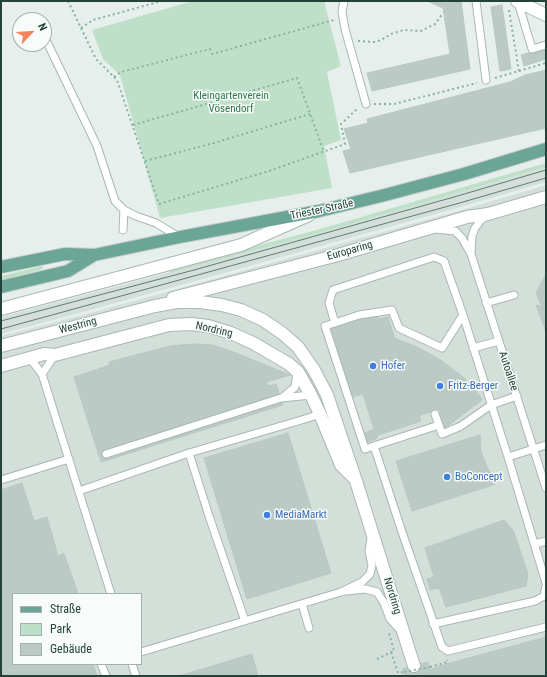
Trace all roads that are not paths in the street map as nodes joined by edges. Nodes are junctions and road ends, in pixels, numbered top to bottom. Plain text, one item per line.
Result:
1 (344, 1) edge
2 (476, 1) edge
3 (515, 4) edge
4 (546, 15) edge
5 (546, 45) edge
6 (52, 52) edge
7 (486, 80) road end
8 (366, 104) road end
9 (546, 149) edge
10 (546, 197) edge
11 (124, 210) junction
12 (319, 211) junction
13 (488, 214) junction
14 (429, 228) junction
15 (123, 230) dead end
16 (180, 237) junction
17 (470, 254) junction
18 (94, 255) junction
19 (1, 267) edge
20 (1, 287) edge
21 (514, 295) dead end
22 (486, 303) junction
23 (155, 306) junction
24 (1, 309) edge
25 (463, 315) junction
26 (335, 323) junction
27 (499, 341) junction
28 (1, 346) edge
29 (473, 348) junction
30 (55, 355) junction
31 (30, 357) junction
32 (1, 366) edge
33 (298, 372) junction
34 (42, 374) junction
35 (311, 394) junction
36 (517, 396) junction
37 (281, 398) junction
38 (491, 405) junction
39 (320, 414) junction
40 (435, 414) dead end
41 (439, 425) junction
42 (546, 445) edge
43 (374, 446) junction
44 (534, 449) junction
45 (189, 453) junction
46 (106, 454) dead end
47 (508, 457) junction
48 (69, 459) junction
49 (1, 480) edge
50 (356, 481) junction
51 (546, 488) edge
52 (79, 491) junction
53 (372, 533) junction
54 (546, 541) edge
55 (535, 544) junction
56 (546, 584) edge
57 (341, 592) junction
58 (111, 593) edge
59 (302, 604) junction
60 (245, 621) junction
61 (433, 624) junction
62 (546, 627) edge
63 (309, 628) dead end
64 (404, 634) junction
65 (142, 652) edge
66 (102, 665) edge
67 (132, 665) edge
68 (409, 669) tunnel mouth
69 (106, 676) edge
70 (136, 676) edge

1 - 8 lane
2 - 7 lane
3 - 4 street
3 - 5 lane
6 - 11 lane
9 - 12 main road, Triester Straße
10 - 13 street, Europaring
11 - 15 lane
11 - 16 lane
12 - 16 main road, Triester Straße
12 - 24 street
13 - 14 street, Europaring
13 - 17 lane, Autoallee
14 - 17 lane, Autoallee
14 - 23 street, Europaring
16 - 18 main road, Triester Straße
17 - 22 lane, Autoallee
18 - 19 main road, Triester Straße
18 - 20 main road, Triester Straße
21 - 22 lane
22 - 27 lane, Autoallee
23 - 28 street, Westring
23 - 50 street, Nordring
25 - 26 lane
25 - 26 lane
25 - 29 lane
26 - 43 lane
27 - 29 lane
27 - 36 lane, Autoallee
29 - 38 lane
30 - 31 street, Nordring
30 - 33 street, Nordring
30 - 34 lane
31 - 32 street, Nordring
31 - 34 lane
33 - 35 street, Nordring
33 - 37 lane
34 - 48 lane
35 - 37 lane
35 - 39 street, Nordring
36 - 38 lane
36 - 44 lane, Autoallee
37 - 46 lane
38 - 41 lane
38 - 47 lane
39 - 45 lane
39 - 50 street, Nordring
40 - 41 lane
41 - 43 lane
42 - 44 lane
43 - 61 lane
44 - 47 lane
44 - 51 lane, Autoallee
45 - 52 lane
45 - 60 lane
47 - 55 lane
48 - 49 lane
48 - 52 lane
50 - 53 street, Nordring
52 - 58 lane
53 - 57 lane
53 - 64 street, Nordring
54 - 55 lane
55 - 56 lane
56 - 61 lane
57 - 59 lane
57 - 64 lane
59 - 60 lane
59 - 63 lane
60 - 65 lane
61 - 62 lane
64 - 68 street, Nordring
66 - 69 lane
67 - 70 lane

